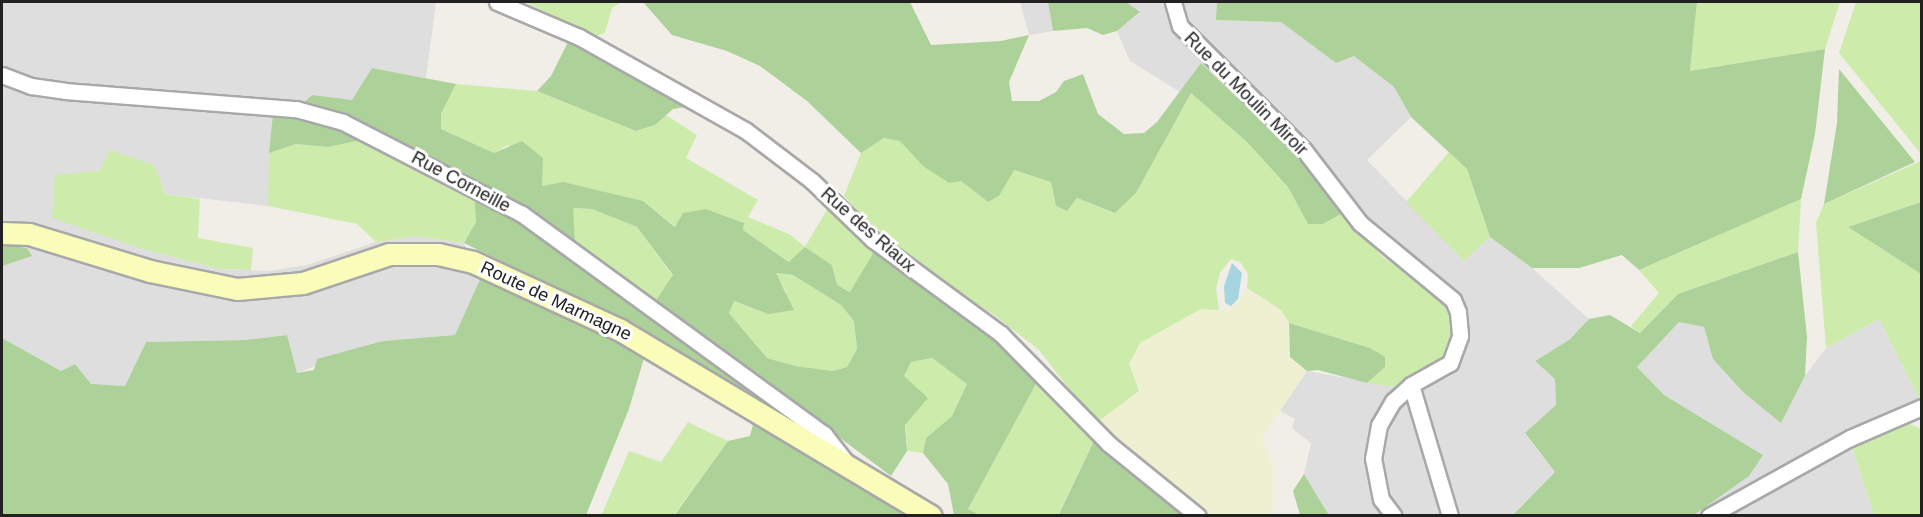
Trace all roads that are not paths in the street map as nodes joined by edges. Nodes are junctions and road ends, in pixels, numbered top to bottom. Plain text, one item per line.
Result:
1 (497, 2) edge
2 (1173, 2) edge
3 (2, 75) edge
4 (2, 234) edge
5 (1411, 385) junction
6 (1920, 410) edge
7 (846, 463) junction
8 (931, 516) edge
9 (1198, 516) edge
10 (1394, 516) edge
11 (1450, 516) edge
12 (1709, 516) edge

1 - 9 street, Rue des Riaux
2 - 5 street, Rue du Moulin Miroir
3 - 7 street, Rue Corneille
4 - 7 street, Route de Marmagne
5 - 10 street, Rue du Moulin Miroir
5 - 11 street
6 - 12 street
7 - 8 street, Route de Marmagne

